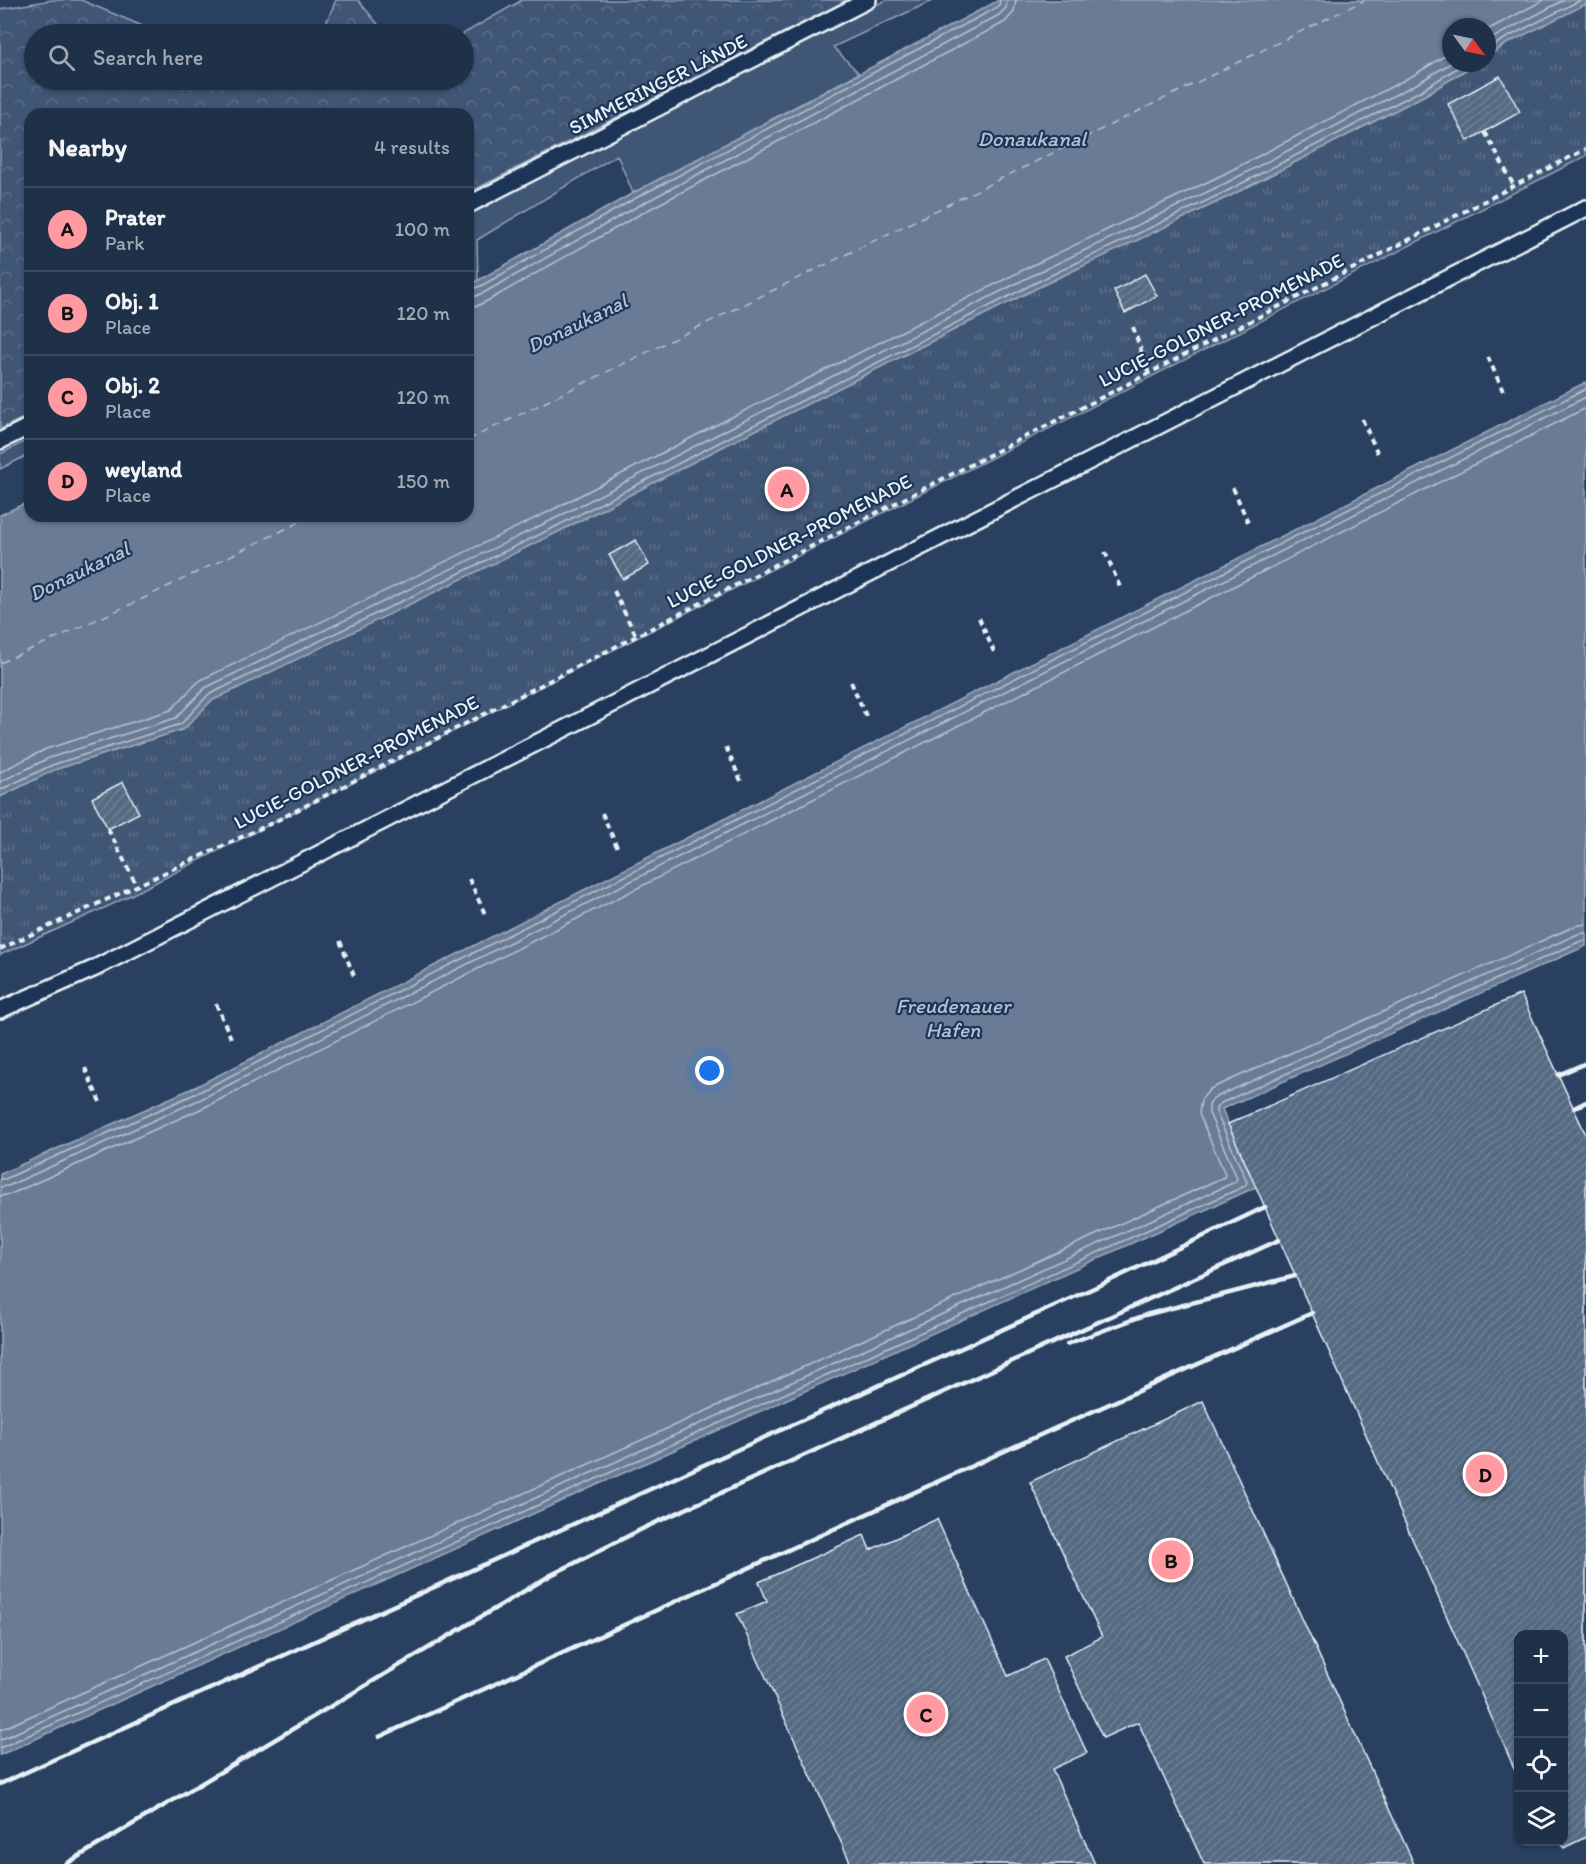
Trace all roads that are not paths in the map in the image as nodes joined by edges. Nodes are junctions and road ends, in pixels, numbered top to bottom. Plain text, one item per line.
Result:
1 (868, 0) edge
2 (474, 202) edge
3 (1586, 208) edge
4 (24, 429) edge
5 (0, 441) edge
6 (0, 1010) edge

1 - 2 lane, SIMMERINGER LÄNDE
3 - 6 lane
4 - 5 lane

